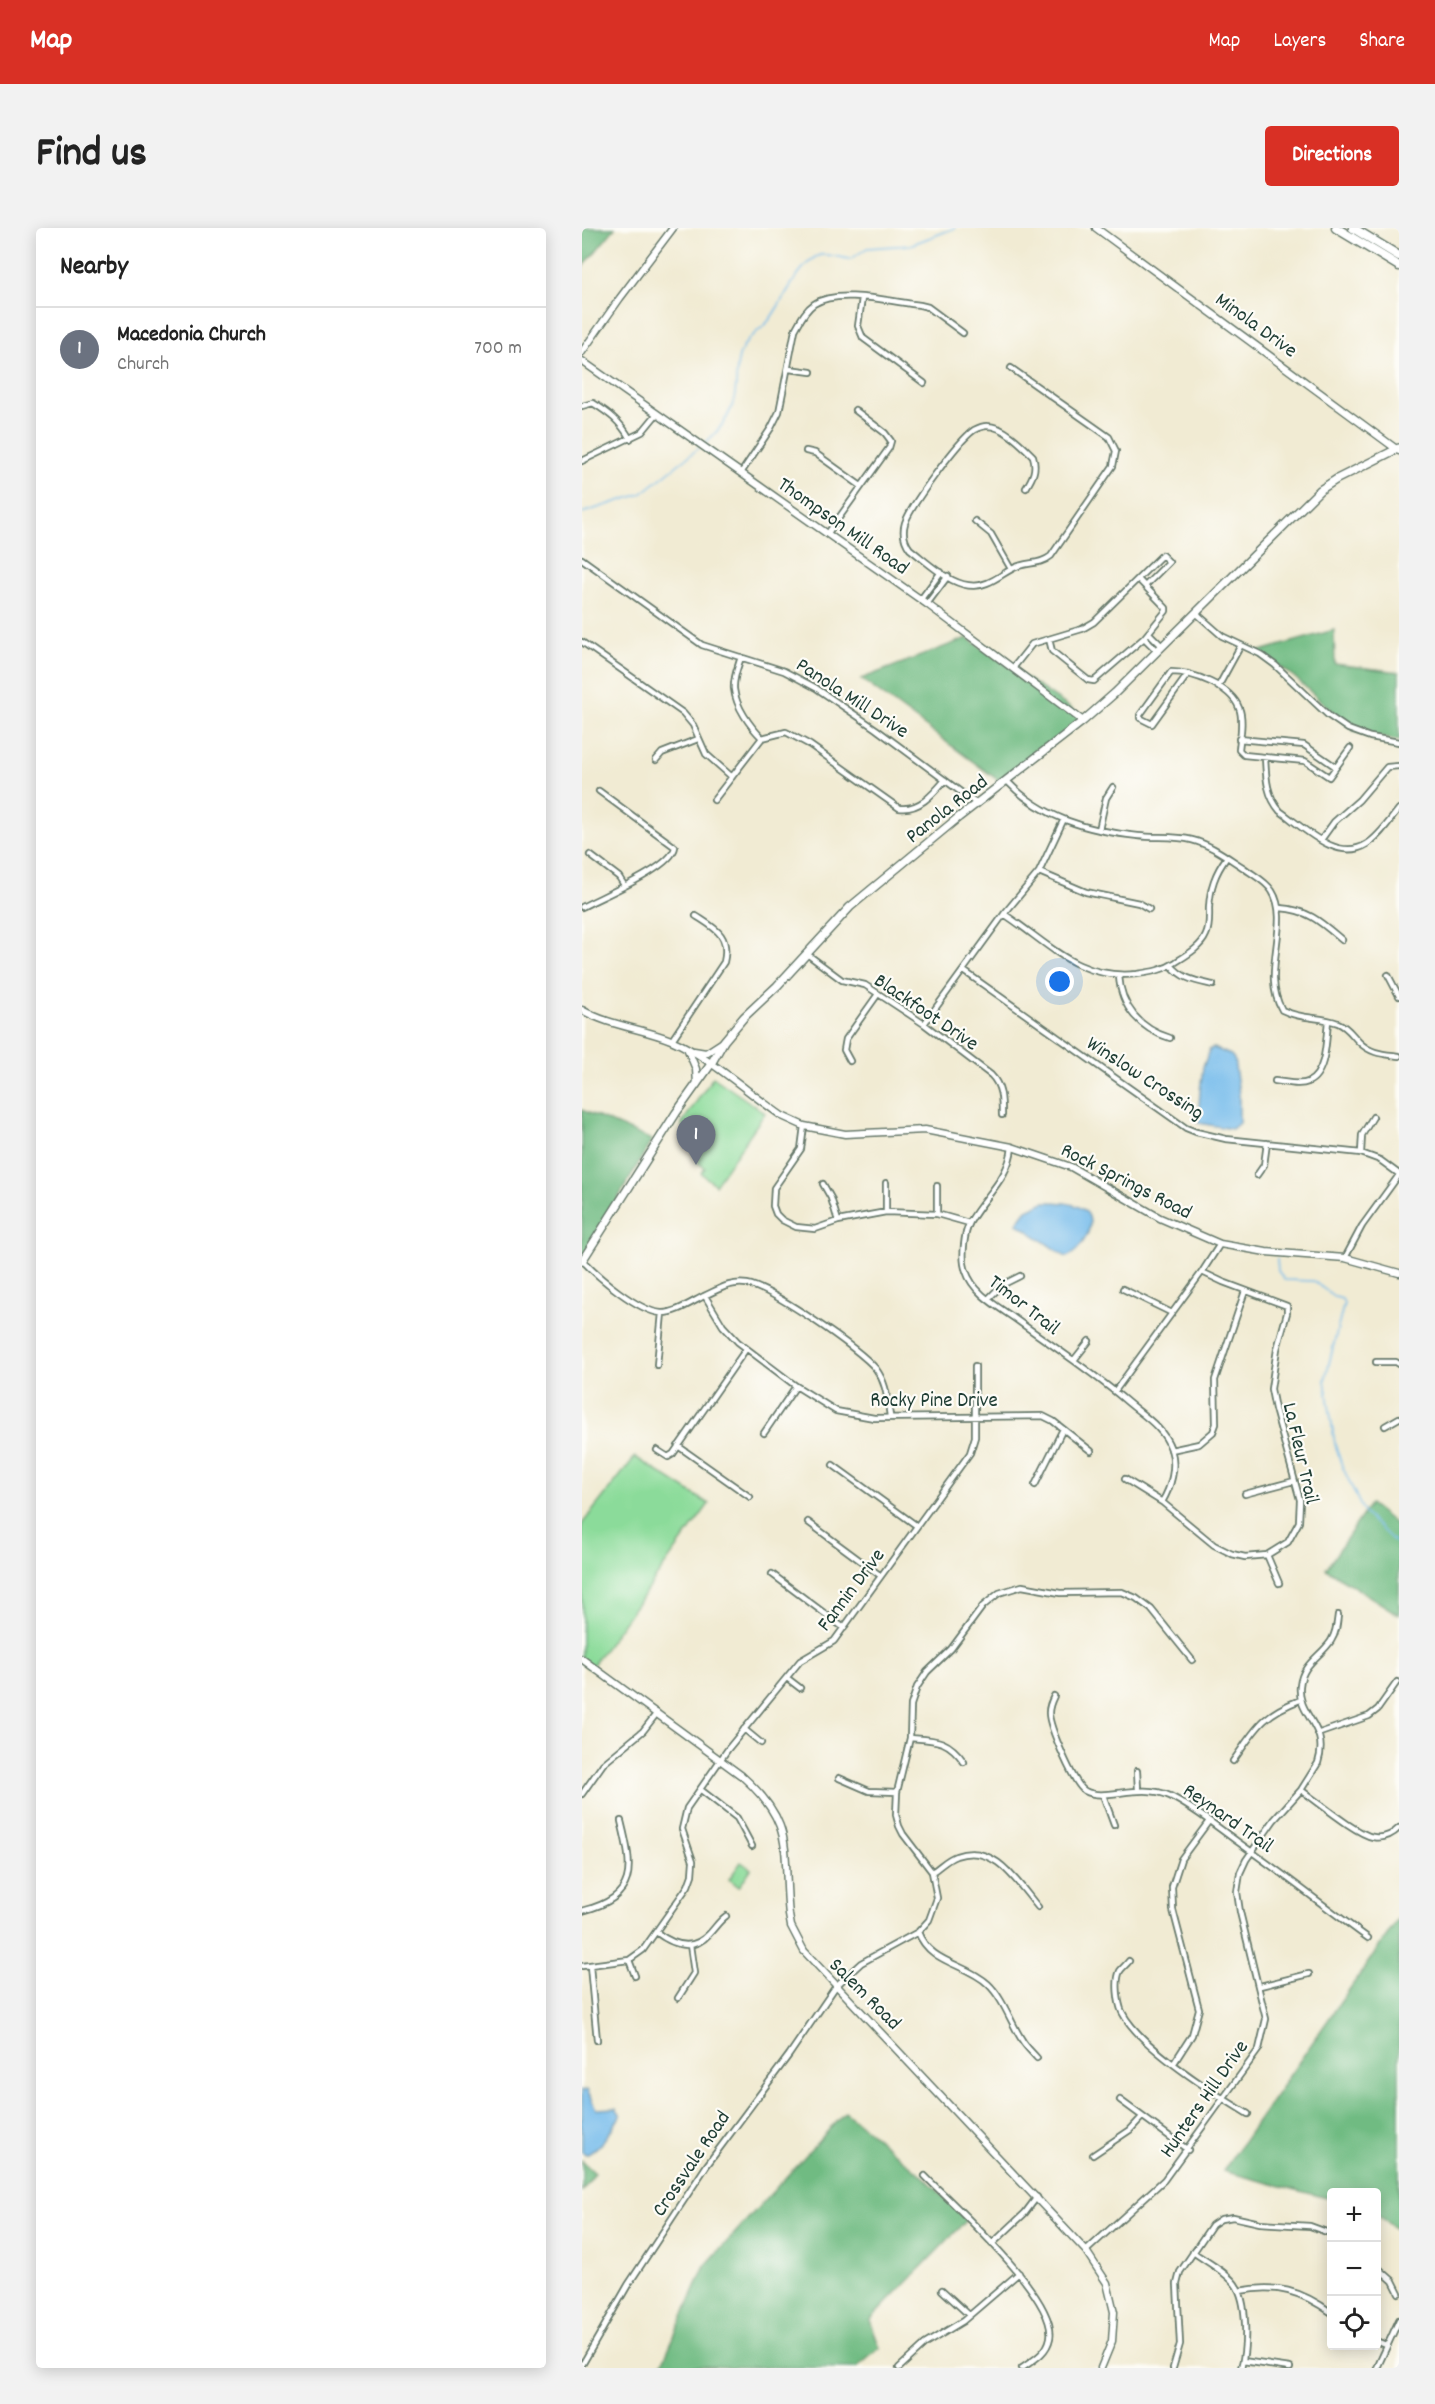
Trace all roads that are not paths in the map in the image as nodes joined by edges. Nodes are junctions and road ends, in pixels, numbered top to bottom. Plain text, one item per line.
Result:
1 (673, 228) edge
2 (1096, 228) edge
3 (1336, 228) edge
4 (1353, 228) edge
5 (1399, 256) edge
6 (1399, 266) edge
7 (862, 298) junction
8 (963, 333) dead end
9 (582, 352) edge
10 (582, 361) edge
11 (789, 369) junction
12 (1011, 369) dead end
13 (811, 372) dead end
14 (924, 383) dead end
15 (582, 406) edge
16 (855, 410) dead end
17 (656, 416) junction
18 (630, 439) junction
19 (1398, 449) edge
20 (806, 451) dead end
21 (582, 461) edge
22 (741, 473) junction
23 (861, 486) junction
24 (1026, 488) dead end
25 (975, 521) dead end
26 (828, 533) junction
27 (582, 559) edge
28 (1011, 569) junction
29 (941, 572) junction
30 (948, 576) junction
31 (1138, 579) junction
32 (1145, 586) junction
33 (921, 599) junction
34 (927, 604) junction
35 (1196, 613) junction
36 (1149, 633) junction
37 (1144, 638) junction
38 (1049, 639) junction
39 (582, 642) edge
40 (1241, 645) junction
41 (1159, 649) junction
42 (741, 657) junction
43 (1013, 668) junction
44 (1188, 674) junction
45 (1218, 687) junction
46 (1083, 721) junction
47 (762, 738) junction
48 (698, 739) junction
49 (1239, 740) junction
50 (1399, 742) edge
51 (1350, 748) dead end
52 (1265, 757) junction
53 (656, 760) dead end
54 (1399, 766) edge
55 (1336, 767) junction
56 (732, 777) junction
57 (945, 780) junction
58 (1007, 781) junction
59 (1113, 787) dead end
60 (599, 791) dead end
61 (714, 800) dead end
62 (977, 804) junction
63 (1399, 809) edge
64 (1063, 821) junction
65 (1099, 830) junction
66 (1321, 840) junction
67 (590, 855) dead end
68 (1227, 857) junction
69 (1039, 872) junction
70 (624, 885) junction
71 (582, 907) edge
72 (1280, 908) junction
73 (1149, 909) dead end
74 (1004, 914) junction
75 (696, 916) dead end
76 (1342, 940) dead end
77 (807, 954) junction
78 (1171, 965) junction
79 (964, 971) junction
80 (1388, 975) dead end
81 (1119, 976) junction
82 (1213, 985) dead end
83 (878, 994) junction
84 (1399, 996) edge
85 (582, 1010) edge
86 (1328, 1021) junction
87 (924, 1024) junction
88 (1170, 1038) dead end
89 (672, 1040) junction
90 (724, 1041) junction
91 (688, 1049) junction
92 (1399, 1056) edge
93 (850, 1061) dead end
94 (711, 1064) junction
95 (1275, 1081) dead end
96 (697, 1084) junction
97 (1002, 1115) dead end
98 (1373, 1117) dead end
99 (804, 1126) junction
100 (1268, 1143) junction
101 (1012, 1147) junction
102 (1361, 1153) junction
103 (1399, 1174) edge
104 (1257, 1175) dead end
105 (823, 1184) dead end
106 (886, 1184) dead end
107 (937, 1186) dead end
108 (886, 1212) junction
109 (937, 1214) junction
110 (838, 1221) junction
111 (969, 1223) junction
112 (1220, 1244) junction
113 (1345, 1258) junction
114 (582, 1260) edge
115 (1202, 1272) junction
116 (1399, 1273) edge
117 (1020, 1276) dead end
118 (1123, 1289) dead end
119 (1245, 1291) junction
120 (705, 1296) junction
121 (988, 1299) junction
122 (662, 1313) junction
123 (1172, 1313) junction
124 (1089, 1341) dead end
125 (746, 1349) junction
126 (1074, 1360) junction
127 (1376, 1362) dead end
128 (1399, 1364) edge
129 (657, 1365) dead end
130 (975, 1366) dead end
131 (796, 1386) junction
132 (1115, 1391) junction
133 (890, 1416) junction
134 (976, 1416) junction
135 (1399, 1418) edge
136 (1385, 1426) dead end
137 (1063, 1429) junction
138 (764, 1433) dead end
139 (678, 1446) junction
140 (657, 1450) dead end
141 (1171, 1450) junction
142 (1091, 1451) dead end
143 (833, 1465) dead end
144 (1125, 1479) dead end
145 (1294, 1481) junction
146 (1035, 1485) dead end
147 (1245, 1494) dead end
148 (750, 1497) dead end
149 (1162, 1502) junction
150 (808, 1522) dead end
151 (918, 1526) junction
152 (1267, 1555) junction
153 (772, 1574) dead end
154 (881, 1576) junction
155 (1279, 1583) dead end
156 (1338, 1615) dead end
157 (844, 1628) junction
158 (582, 1659) edge
159 (1192, 1660) dead end
160 (787, 1678) junction
161 (1397, 1682) dead end
162 (800, 1688) dead end
163 (1054, 1696) dead end
164 (1300, 1700) junction
165 (657, 1713) junction
166 (744, 1729) junction
167 (1320, 1732) junction
168 (910, 1738) junction
169 (761, 1743) dead end
170 (720, 1761) junction
171 (1233, 1761) dead end
172 (964, 1762) dead end
173 (1137, 1771) dead end
174 (839, 1778) dead end
175 (701, 1790) junction
176 (1138, 1790) junction
177 (1300, 1790) junction
178 (897, 1792) junction
179 (582, 1794) edge
180 (1103, 1795) junction
181 (621, 1821) dead end
182 (1209, 1821) junction
183 (1113, 1825) dead end
184 (1399, 1828) edge
185 (752, 1846) dead end
186 (1252, 1852) junction
187 (932, 1872) junction
188 (1038, 1907) dead end
189 (582, 1911) edge
190 (726, 1916) dead end
191 (656, 1932) junction
192 (918, 1932) junction
193 (1368, 1938) dead end
194 (690, 1945) junction
195 (629, 1960) junction
196 (1130, 1961) dead end
197 (582, 1966) edge
198 (590, 1966) junction
199 (1309, 1974) dead end
200 (635, 1976) dead end
201 (836, 1986) junction
202 (1260, 1986) junction
203 (678, 1998) dead end
204 (597, 2040) dead end
205 (1037, 2058) dead end
206 (1174, 2063) junction
207 (1224, 2099) junction
208 (1120, 2100) dead end
209 (1248, 2114) dead end
210 (1142, 2117) junction
211 (1188, 2150) junction
212 (1093, 2155) dead end
213 (925, 2176) dead end
214 (1037, 2197) junction
215 (1327, 2232) edge
216 (992, 2244) junction
217 (1086, 2251) junction
218 (1193, 2252) junction
219 (1381, 2270) edge
220 (1019, 2273) junction
221 (942, 2290) dead end
222 (1239, 2291) junction
223 (1399, 2293) edge
224 (1327, 2310) edge
225 (969, 2315) junction
226 (1399, 2320) edge
227 (1381, 2343) edge
228 (1386, 2345) junction
229 (1243, 2361) junction
230 (582, 2365) edge
231 (899, 2368) edge
232 (1022, 2368) edge
233 (1101, 2368) edge
234 (1173, 2368) edge
235 (1241, 2368) edge
236 (1290, 2368) edge
237 (1377, 2368) edge

1 - 9 street
2 - 19 street, Minola Drive
3 - 6 highway
4 - 5 highway
7 - 8 street
7 - 11 street
7 - 14 street
10 - 17 street, Thompson Mill Road
11 - 13 street
11 - 22 street
12 - 28 street
15 - 18 street
16 - 23 street
17 - 18 street
17 - 22 street, Thompson Mill Road
18 - 21 street
19 - 35 main road, Panola Road
20 - 23 street
22 - 26 street, Thompson Mill Road
23 - 26 street
24 - 29 street
25 - 28 street
26 - 33 street, Thompson Mill Road
27 - 42 street, Panola Mill Drive
28 - 30 street
29 - 30 street
29 - 33 street
30 - 34 street
31 - 32 street
31 - 32 street
31 - 38 street
32 - 36 street
33 - 34 street, Thompson Mill Road
34 - 43 street, Thompson Mill Road
35 - 40 street
35 - 41 main road, Panola Road
36 - 37 street
36 - 41 street
37 - 38 street
37 - 41 street
38 - 43 street
39 - 48 street
40 - 45 street
40 - 50 street
41 - 46 main road, Panola Road
42 - 47 street
42 - 57 street, Panola Mill Drive
43 - 46 street, Thompson Mill Road
44 - 44 street
44 - 45 street
45 - 49 street
46 - 58 main road, Panola Road
47 - 56 street
47 - 57 street
48 - 53 street
48 - 56 street
49 - 52 street
49 - 55 street
51 - 55 street
52 - 55 street
52 - 66 street
54 - 66 street
56 - 61 street
57 - 62 street, Panola Mill Drive
58 - 62 main road, Panola Road
58 - 64 street
59 - 65 street
60 - 70 street
62 - 77 main road, Panola Road
63 - 66 street
64 - 65 street
64 - 69 street
65 - 68 street
67 - 70 street
68 - 72 street
68 - 78 street
69 - 73 street
69 - 74 street
70 - 71 street
72 - 76 street
72 - 86 street
74 - 79 street
74 - 81 street
75 - 89 street
77 - 83 street, Blackfoot Drive
77 - 90 main road, Panola Road
78 - 81 street
78 - 82 street
79 - 87 street
79 - 100 street, Winslow Crossing
80 - 84 street
81 - 88 street
83 - 87 street, Blackfoot Drive
83 - 93 street
85 - 89 street, Rock Springs Road
86 - 92 street
86 - 95 street
87 - 97 street, Blackfoot Drive
89 - 91 street, Rock Springs Road
90 - 91 street
90 - 94 main road, Panola Road
91 - 94 street, Rock Springs Road
91 - 96 street
94 - 96 main road, Panola Road
94 - 99 street, Rock Springs Road
96 - 114 main road, Panola Road
98 - 102 street
99 - 101 street, Rock Springs Road
99 - 110 street
100 - 102 street, Winslow Crossing
100 - 104 street
101 - 111 street
101 - 112 street, Rock Springs Road
102 - 103 street, Winslow Crossing
103 - 113 street
105 - 110 street
106 - 108 street
107 - 109 street
108 - 109 street
108 - 110 street
109 - 111 street
111 - 121 street, Timor Trail
112 - 113 street, Rock Springs Road
112 - 115 street
113 - 116 street, Rock Springs Road
114 - 122 street
115 - 119 street, La Fleur Trail
115 - 123 street
117 - 121 street
118 - 123 street
119 - 141 street
119 - 145 street, La Fleur Trail
120 - 122 street
120 - 125 street, Rocky Pine Drive
120 - 133 street
121 - 126 street, Timor Trail
122 - 129 street
123 - 132 street
124 - 126 street
125 - 131 street, Rocky Pine Drive
125 - 139 street
126 - 132 street, Timor Trail
127 - 128 street
130 - 134 street, Fannin Drive
131 - 133 street, Rocky Pine Drive
131 - 138 street
132 - 141 street, Timor Trail
133 - 134 street, Rocky Pine Drive
134 - 137 street, Rocky Pine Drive
134 - 151 street, Fannin Drive
135 - 136 street
137 - 142 street, Rocky Pine Drive
137 - 146 street
139 - 140 street
139 - 148 street
141 - 149 street
143 - 151 street
144 - 149 street
145 - 147 street
145 - 152 street, La Fleur Trail
149 - 152 street
150 - 154 street
151 - 154 street, Fannin Drive
152 - 155 street
153 - 157 street
154 - 157 street, Fannin Drive
156 - 164 street
157 - 160 street, Fannin Drive
158 - 165 street, Salem Road
159 - 168 street
160 - 162 street
160 - 166 street, Fannin Drive
161 - 167 street
163 - 180 street
164 - 167 street
164 - 171 street
165 - 170 street, Salem Road
165 - 179 street
166 - 169 street
166 - 170 street, Fannin Drive
167 - 177 street, Hunters Hill Drive
168 - 172 street
168 - 178 street
170 - 175 street, Fannin Drive
170 - 201 street, Salem Road
173 - 176 street
174 - 178 street
175 - 185 street
175 - 191 street, Fannin Drive
176 - 180 street, Reynard Trail
176 - 182 street, Reynard Trail
177 - 184 street
177 - 186 street, Hunters Hill Drive
178 - 187 street
180 - 183 street
181 - 189 street
182 - 186 street, Reynard Trail
182 - 206 street
186 - 193 street, Reynard Trail
186 - 202 street, Hunters Hill Drive
187 - 188 street
187 - 192 street
190 - 194 street
191 - 194 street
191 - 195 street, Fannin Drive
192 - 201 street, Crossvale Road
192 - 205 street
194 - 203 street
195 - 198 street
195 - 200 street
196 - 206 street
197 - 198 street
198 - 204 street
199 - 202 street
201 - 214 street, Salem Road
201 - 230 street, Crossvale Road
202 - 207 street, Hunters Hill Drive
206 - 207 street
207 - 209 street
207 - 211 street, Hunters Hill Drive
208 - 210 street
210 - 211 street
210 - 212 street
211 - 217 street, Hunters Hill Drive
213 - 216 street
214 - 216 street
214 - 217 street, Salem Road
215 - 218 street
216 - 220 street
217 - 233 street, Salem Road
218 - 222 street
218 - 234 street
219 - 223 street
220 - 225 street
220 - 232 street
221 - 225 street
222 - 224 street
222 - 229 street
225 - 231 street
226 - 228 street
227 - 228 street
228 - 237 street
229 - 235 street
229 - 236 street

